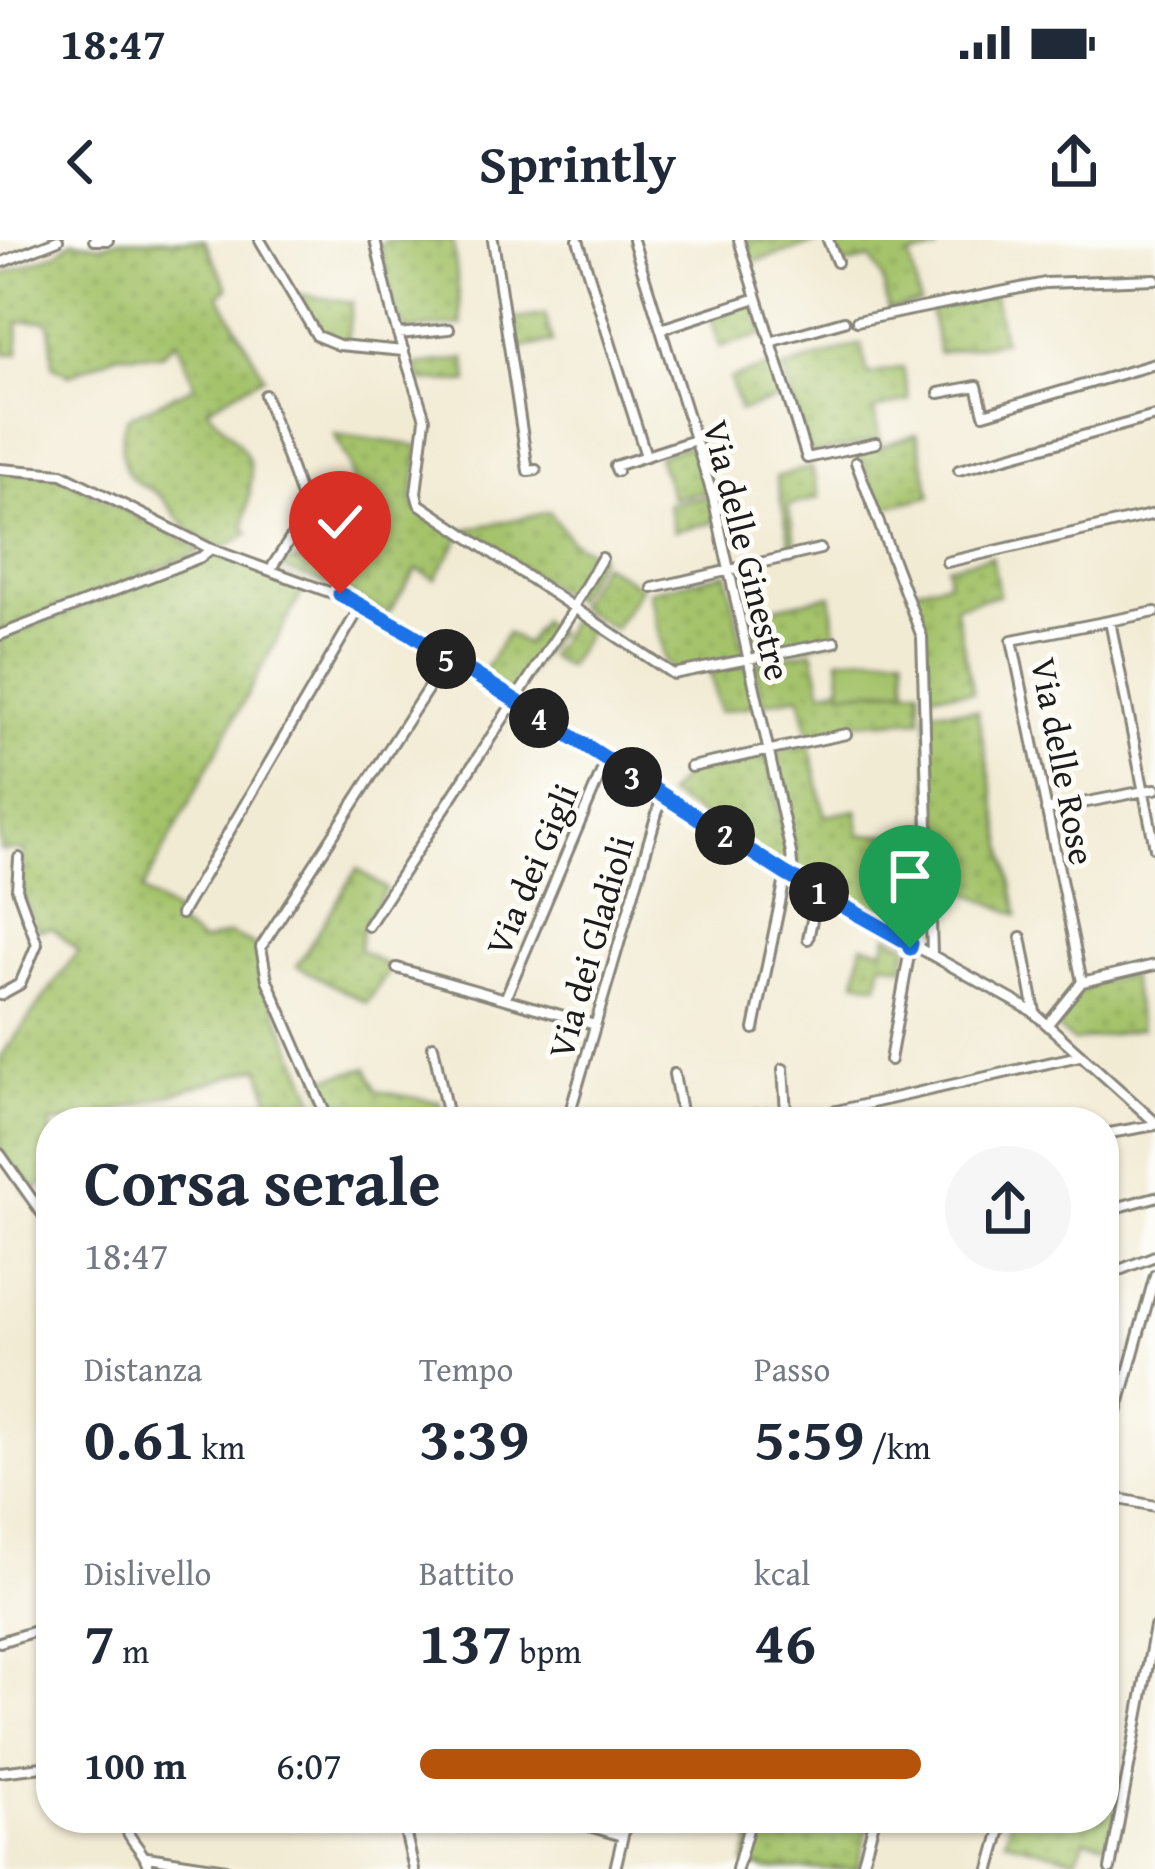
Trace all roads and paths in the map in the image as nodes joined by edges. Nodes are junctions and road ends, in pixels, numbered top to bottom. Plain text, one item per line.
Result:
1 (58, 240) edge
2 (94, 240) edge
3 (108, 240) edge
4 (260, 240) edge
5 (374, 240) edge
6 (493, 240) edge
7 (578, 240) edge
8 (633, 240) edge
9 (739, 240) edge
10 (828, 240) edge
11 (838, 262) dead end
12 (0, 263) edge
13 (1155, 279) edge
14 (757, 298) junction
15 (844, 321) dead end
16 (857, 321) dead end
17 (449, 329) dead end
18 (661, 329) junction
19 (398, 334) junction
20 (770, 342) junction
21 (404, 351) junction
22 (1155, 364) edge
23 (939, 393) dead end
24 (265, 395) dead end
25 (1155, 416) edge
26 (695, 440) junction
27 (876, 443) dead end
28 (646, 456) junction
29 (856, 462) dead end
30 (0, 469) edge
31 (536, 470) dead end
32 (959, 470) dead end
33 (617, 471) dead end
34 (1155, 514) edge
35 (211, 549) junction
36 (820, 549) dead end
37 (602, 558) dead end
38 (947, 562) dead end
39 (270, 570) junction
40 (729, 570) junction
41 (652, 588) dead end
42 (362, 604) junction
43 (574, 608) junction
44 (1155, 612) edge
45 (1110, 621) junction
46 (0, 635) edge
47 (835, 642) dead end
48 (447, 659) junction
49 (748, 661) junction
50 (514, 702) junction
51 (846, 734) dead end
52 (770, 751) junction
53 (606, 761) junction
54 (691, 767) dead end
55 (621, 770) junction
56 (598, 779) junction
57 (1155, 789) edge
58 (1143, 791) junction
59 (662, 796) junction
60 (683, 810) junction
61 (1046, 810) junction
62 (656, 816) junction
63 (1155, 848) edge
64 (19, 859) dead end
65 (790, 876) junction
66 (818, 892) junction
67 (181, 914) dead end
68 (368, 926) dead end
69 (1021, 937) dead end
70 (808, 939) dead end
71 (911, 944) junction
72 (932, 956) junction
73 (1155, 965) edge
74 (397, 968) dead end
75 (1082, 982) junction
76 (0, 995) edge
77 (505, 999) junction
78 (1036, 1014) junction
79 (1048, 1024) junction
80 (595, 1025) junction
81 (754, 1029) dead end
82 (433, 1046) dead end
83 (1081, 1056) junction
84 (890, 1060) dead end
85 (783, 1069) dead end
86 (674, 1074) dead end
87 (322, 1107) edge
88 (446, 1107) edge
89 (571, 1107) edge
90 (680, 1107) edge
91 (786, 1107) edge
92 (873, 1107) edge
93 (1155, 1123) edge
94 (1119, 1131) edge
95 (0, 1154) edge
96 (1155, 1197) edge
97 (36, 1205) edge
98 (1119, 1206) edge
99 (1155, 1256) edge
100 (1119, 1270) edge
101 (1155, 1275) edge
102 (1119, 1405) edge
103 (1119, 1499) edge
104 (1155, 1506) edge
105 (1155, 1628) edge
106 (36, 1631) edge
107 (0, 1642) edge
108 (1152, 1659) edge
109 (36, 1768) edge
110 (0, 1772) edge
111 (1119, 1824) edge
112 (127, 1833) edge
113 (406, 1833) edge
114 (612, 1833) edge
115 (623, 1833) edge
116 (748, 1833) edge
117 (871, 1833) edge
118 (1000, 1833) edge
119 (1117, 1833) edge
120 (622, 1836) junction
121 (147, 1857) junction
122 (148, 1869) edge
123 (226, 1869) edge
124 (415, 1869) edge
125 (615, 1869) edge
126 (737, 1869) edge
127 (861, 1869) edge
128 (990, 1869) edge
129 (1110, 1869) edge

1 - 12 street
2 - 3 street
4 - 21 street
5 - 19 street
6 - 31 street
7 - 28 street
8 - 18 street, Via delle Ginestre
9 - 14 street
10 - 11 street
13 - 16 street
14 - 18 street
14 - 20 street
15 - 20 street
17 - 19 street
18 - 26 street, Via delle Ginestre
19 - 21 street
20 - 27 street
21 - 43 street
22 - 23 street
24 - 39 street
25 - 32 street
26 - 28 street
26 - 40 street, Via delle Ginestre
28 - 33 street
29 - 72 street
30 - 35 street
34 - 38 street
35 - 39 street
35 - 46 street
36 - 40 street
37 - 43 street
39 - 42 street
40 - 41 street
40 - 49 street, Via delle Ginestre
42 - 48 street
42 - 67 street
43 - 49 street
43 - 50 street
44 - 45 street, Via delle Rose
45 - 58 street
45 - 61 street, Via delle Rose
47 - 49 street
48 - 50 street
48 - 87 street
49 - 52 street, Via delle Ginestre
50 - 53 street
50 - 68 street
51 - 52 street
52 - 54 street
52 - 65 street, Via delle Ginestre
53 - 55 street
53 - 56 street, Via dei Gigli
55 - 56 street
55 - 59 street
56 - 77 street, Via dei Gigli
57 - 58 street
58 - 61 street
58 - 63 street
59 - 60 street
59 - 62 street, Via dei Gladioli
60 - 62 street
60 - 65 street
61 - 75 street, Via delle Rose
62 - 80 street, Via dei Gladioli
64 - 76 street
65 - 66 street
65 - 81 street
66 - 70 street
66 - 71 street
69 - 78 street
71 - 72 street
71 - 84 street
72 - 78 street
73 - 75 street
74 - 77 street
75 - 79 street
77 - 80 street
78 - 79 street
79 - 83 street
80 - 89 street, Via dei Gladioli
82 - 88 street
83 - 92 street
83 - 93 street
85 - 91 street
86 - 90 street
93 - 94 street
95 - 97 street
96 - 98 street
99 - 100 street
101 - 102 street
103 - 104 street
105 - 108 street
106 - 107 street
108 - 111 street
109 - 110 street
112 - 121 street
113 - 124 street
114 - 120 street
115 - 120 street
116 - 126 street
117 - 127 street
118 - 128 street
119 - 129 street
120 - 125 street
121 - 122 street
121 - 123 street

